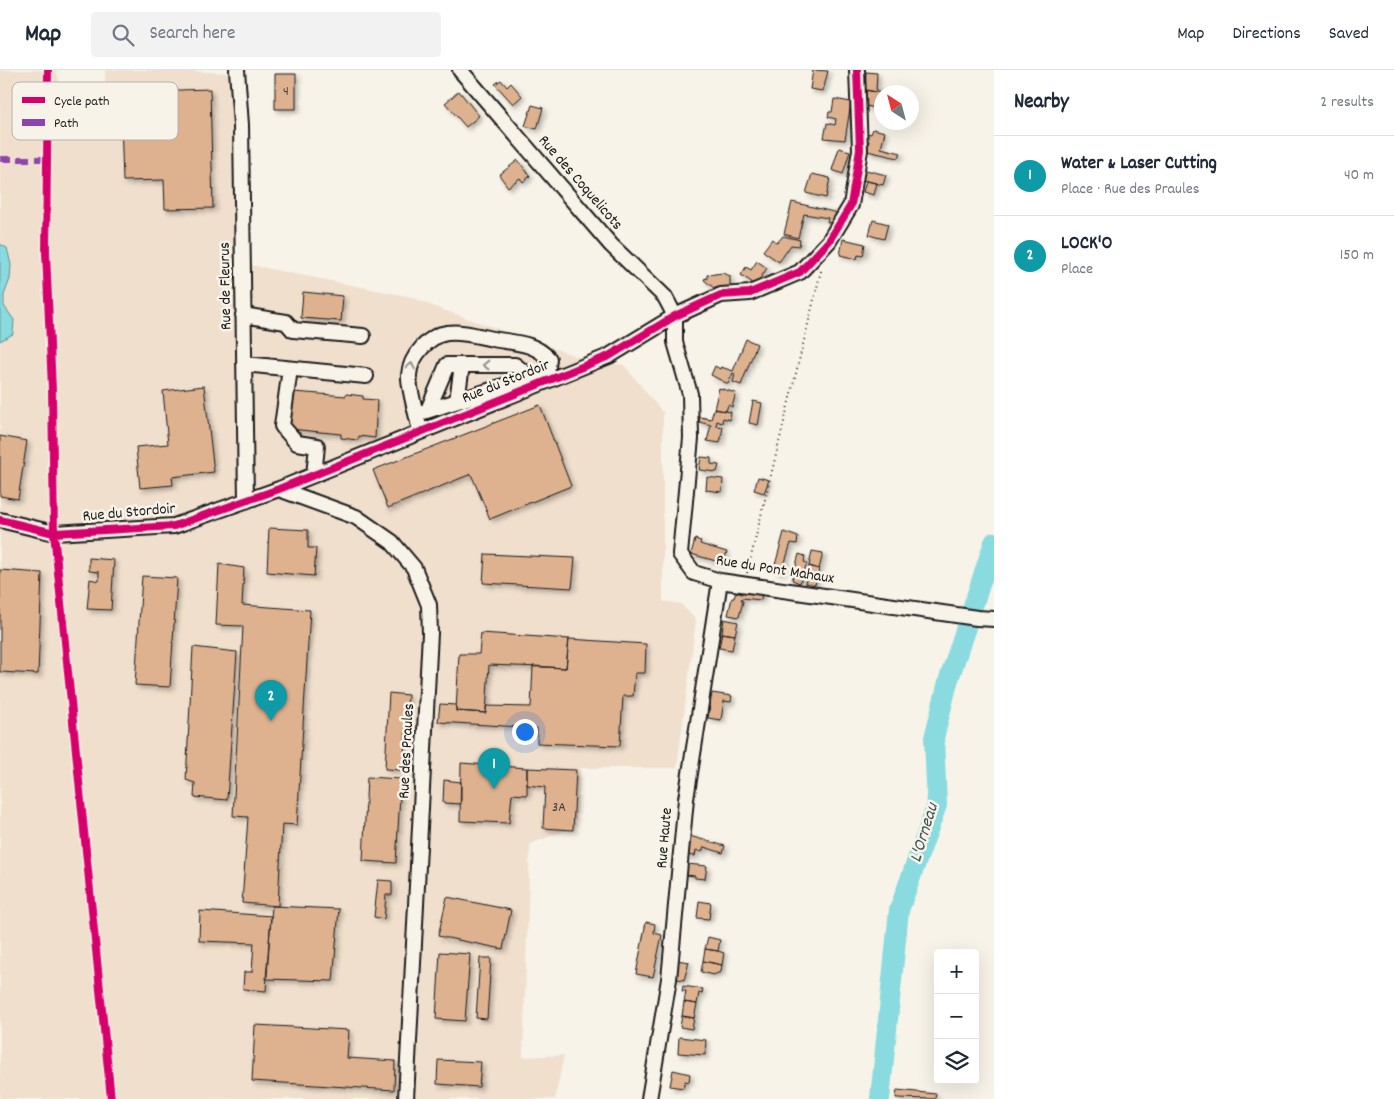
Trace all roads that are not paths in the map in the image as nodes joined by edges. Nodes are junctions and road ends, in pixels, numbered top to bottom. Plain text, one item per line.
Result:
1 (237, 70) edge
2 (460, 70) edge
3 (857, 70) edge
4 (243, 315) junction
5 (675, 316) junction
6 (363, 336) dead end
7 (244, 364) junction
8 (462, 365) junction
9 (290, 369) junction
10 (366, 376) dead end
11 (530, 378) junction
12 (457, 401) junction
13 (423, 412) junction
14 (420, 432) junction
15 (314, 475) junction
16 (279, 489) junction
17 (246, 501) junction
18 (0, 520) edge
19 (720, 580) junction
20 (994, 619) edge
21 (406, 1099) edge
22 (648, 1099) edge

1 - 4 street, Rue de Fleurus
2 - 5 street, Rue des Coquelicots
3 - 5 street, Rue du Stordoir
4 - 6 street
4 - 7 street, Rue de Fleurus
5 - 14 street, Rue du Stordoir
5 - 19 street, Rue du Pont Mahaux
7 - 9 street
7 - 17 street, Rue de Fleurus
11 -> 8 street
8 - 12 street
8 - 13 street
9 - 10 street
9 - 15 street
11 - 12 street
13 -> 11 street
12 - 13 street
13 - 14 street
14 - 15 street, Rue du Stordoir
15 - 16 street, Rue du Stordoir
16 - 17 street, Rue du Stordoir
16 - 21 street, Rue des Praules
17 - 18 street, Rue du Stordoir
19 - 20 street, Rue du Pont Mahaux
19 - 22 street, Rue Haute

